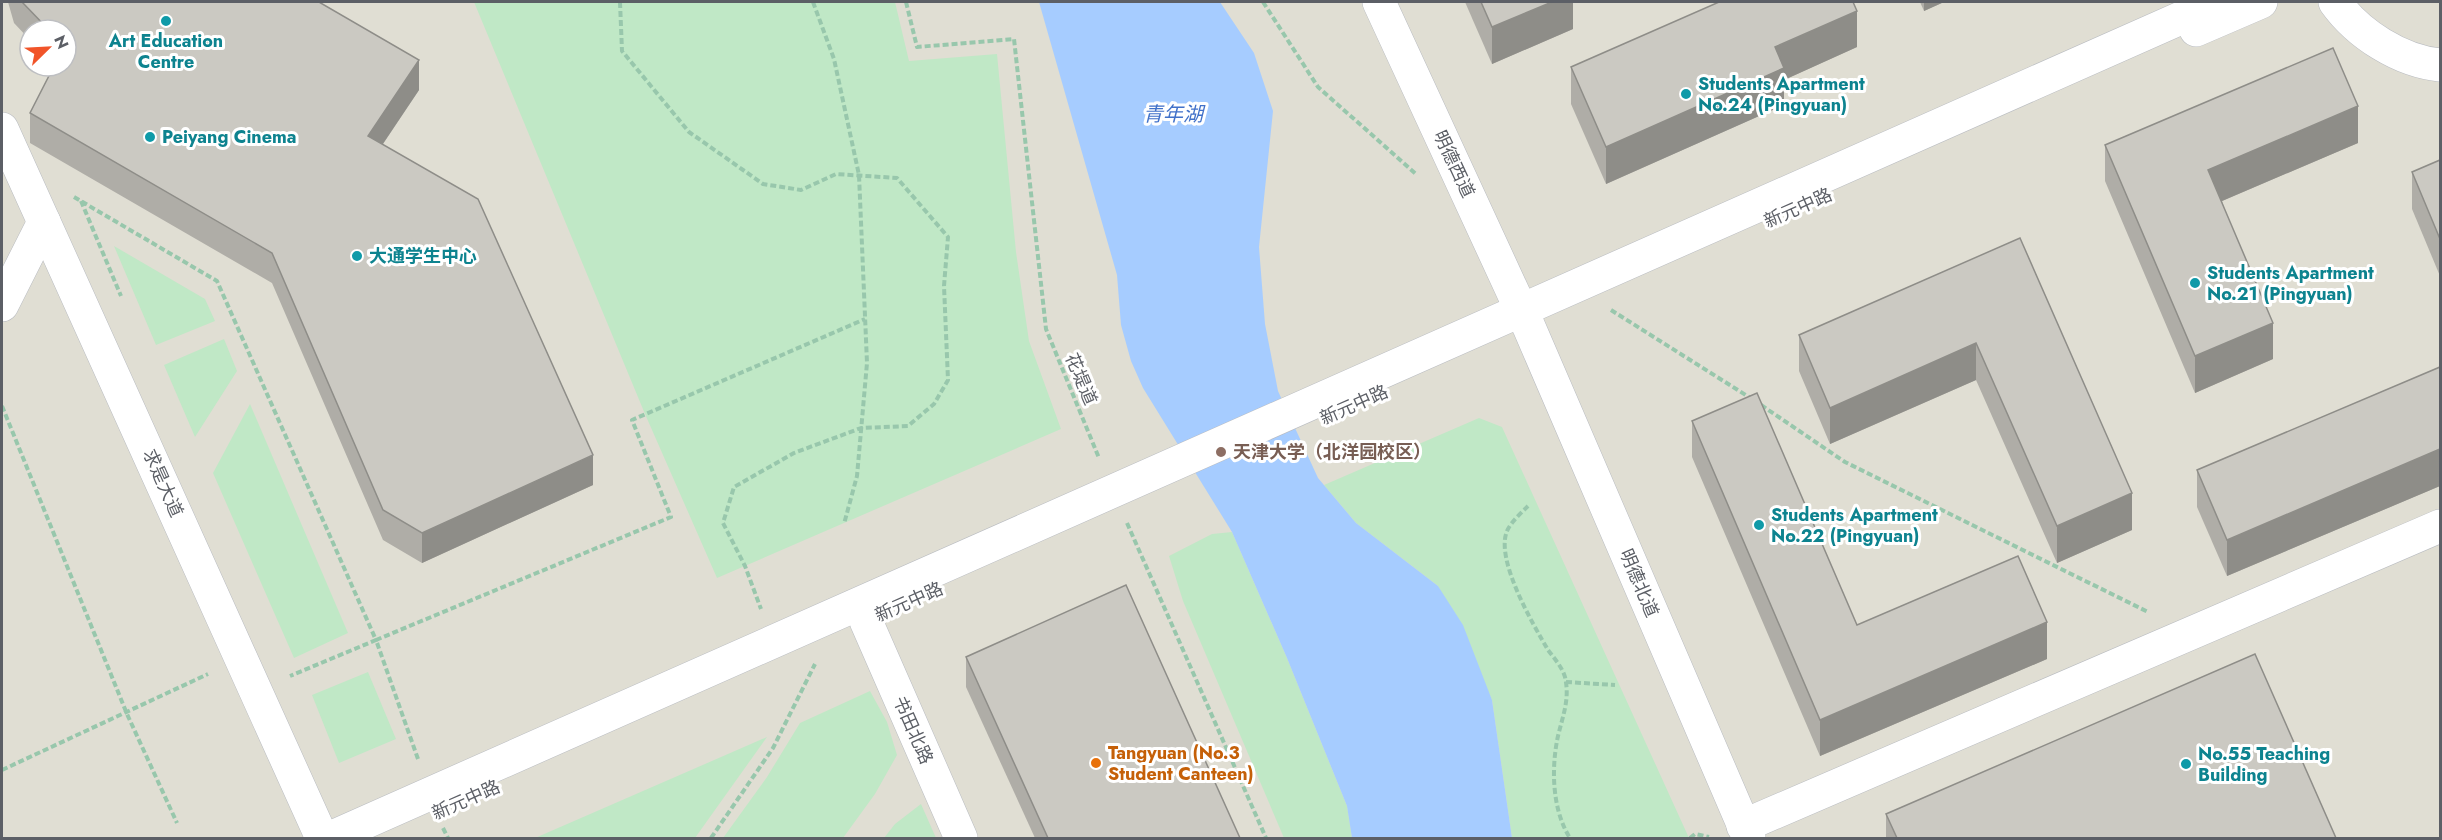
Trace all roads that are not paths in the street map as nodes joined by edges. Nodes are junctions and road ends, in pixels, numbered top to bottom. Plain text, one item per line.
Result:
1 (1379, 2) edge
2 (2217, 2) edge
3 (2261, 2) edge
4 (2335, 2) edge
5 (2440, 65) edge
6 (2, 129) edge
7 (44, 222) junction
8 (2, 305) edge
9 (1525, 319) junction
10 (1117, 499) junction
11 (2440, 526) edge
12 (866, 621) junction
13 (1746, 832) edge
14 (322, 838) edge
15 (330, 838) edge
16 (380, 838) edge
17 (961, 838) edge

1 - 9 street, 明德西道
2 - 9 street, 新元中路
3 - 9 street, 新元中路
4 - 5 street
6 - 7 street, 求是大道
7 - 8 street
7 - 14 street, 求是大道
9 - 10 street, 新元中路
9 - 10 street, 新元中路
9 - 13 street, 明德北道
10 - 12 street, 新元中路
10 - 15 street, 新元中路
11 - 13 street
12 - 16 street, 新元中路
12 - 17 street, 书田北路

